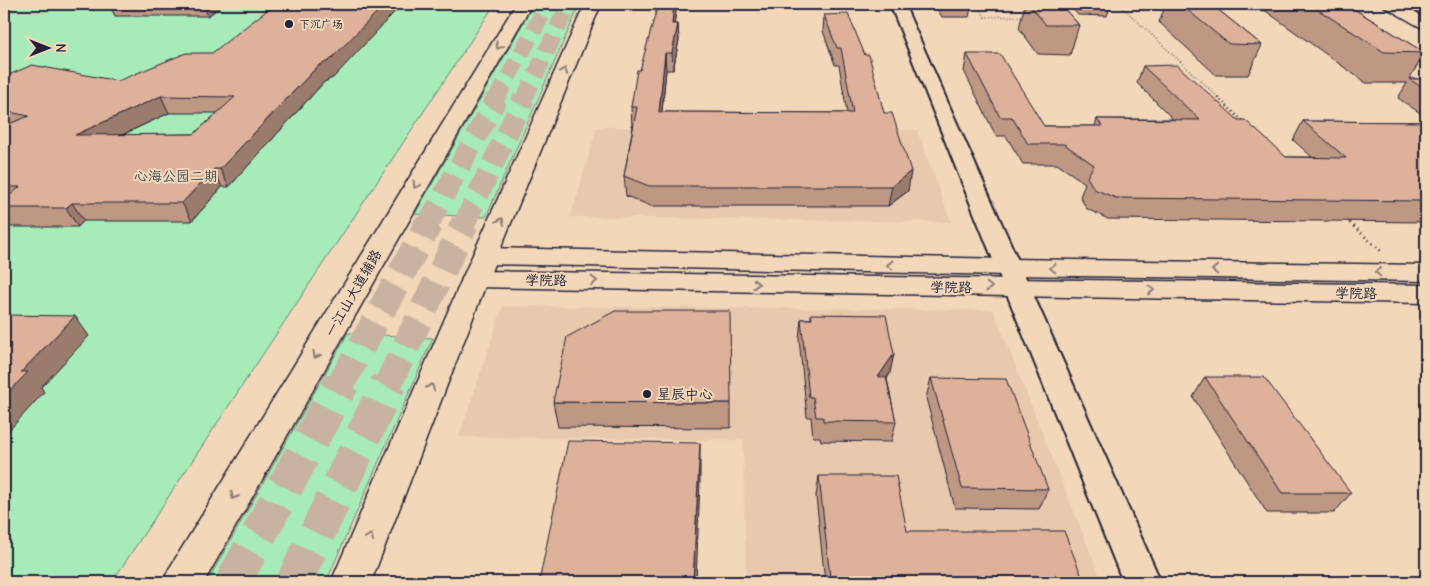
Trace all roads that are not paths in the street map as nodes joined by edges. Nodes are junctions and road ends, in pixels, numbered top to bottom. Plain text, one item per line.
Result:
1 (524, 4) edge
2 (593, 4) edge
3 (897, 4) edge
4 (1400, 6) edge
5 (1426, 13) edge
6 (1426, 24) edge
7 (481, 267) junction
8 (1415, 273) edge
9 (1013, 278) junction
10 (1426, 294) edge
11 (183, 582) edge
12 (351, 582) edge
13 (1142, 582) edge

1 -> 11 main road, 一江山大道辅路
7 -> 2 main road
3 - 9 street
4 - 5 main road
4 - 6 main road
7 - 9 main road, 学院路
12 -> 7 main road
8 -> 9 main road, 学院路
9 -> 10 main road, 学院路
9 - 13 street

